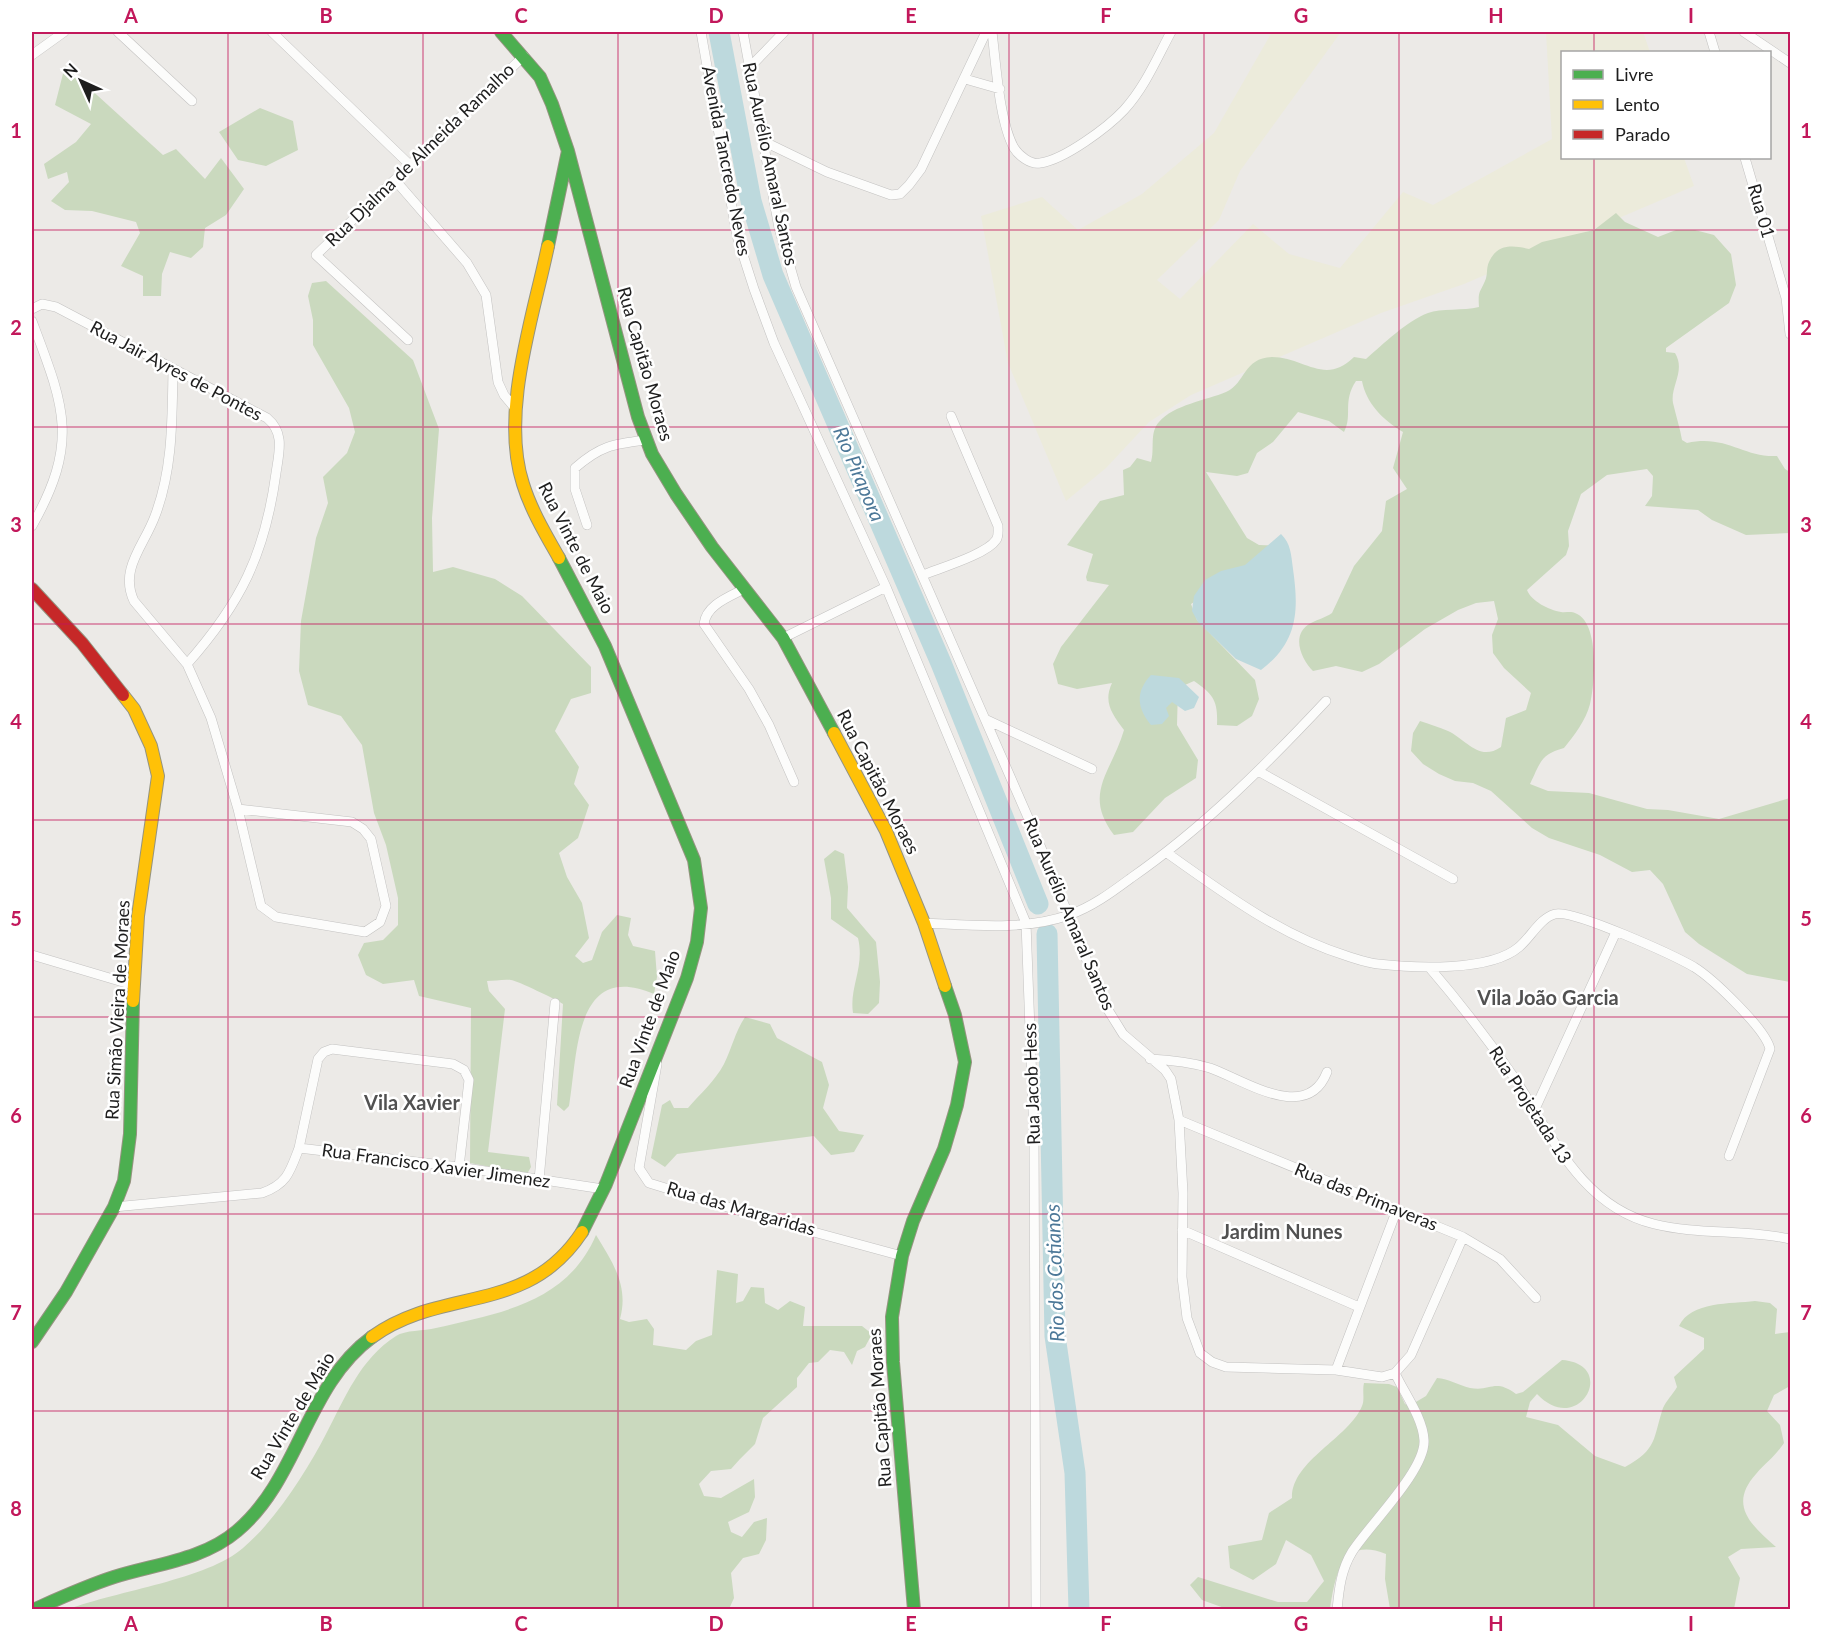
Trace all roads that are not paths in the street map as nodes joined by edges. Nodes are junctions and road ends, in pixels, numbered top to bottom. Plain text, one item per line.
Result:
1 (64, 32) edge
2 (118, 32) edge
3 (272, 32) edge
4 (501, 32) edge
5 (701, 32) edge
6 (743, 32) edge
7 (784, 32) edge
8 (986, 32) edge
9 (992, 32) edge
10 (1171, 32) edge
11 (1709, 32) edge
12 (1744, 32) edge
13 (1715, 51) edge
14 (32, 55) edge
15 (524, 56) junction
16 (1791, 63) edge
17 (750, 67) junction
18 (965, 79) junction
19 (1000, 89) junction
20 (192, 101) dead end
21 (765, 142) junction
22 (568, 151) junction
23 (1745, 159) edge
24 (410, 165) junction
25 (395, 180) junction
26 (32, 309) edge
27 (32, 321) edge
28 (1791, 334) edge
29 (408, 339) dead end
30 (173, 370) junction
31 (514, 407) junction
32 (951, 416) dead end
33 (647, 440) junction
34 (587, 525) dead end
35 (32, 526) edge
36 (923, 575) junction
37 (886, 587) junction
38 (32, 589) edge
39 (744, 589) junction
40 (783, 638) junction
41 (187, 664) junction
42 (1326, 701) dead end
43 (985, 719) junction
44 (1092, 769) dead end
45 (1258, 771) junction
46 (794, 782) dead end
47 (238, 809) junction
48 (1167, 853) junction
49 (1453, 879) dead end
50 (1068, 915) junction
51 (924, 923) junction
52 (1026, 923) junction
53 (1616, 932) junction
54 (32, 955) edge
55 (1429, 967) junction
56 (133, 985) junction
57 (555, 1004) dead end
58 (661, 1044) junction
59 (1150, 1059) junction
60 (1327, 1072) dead end
61 (1535, 1109) junction
62 (1179, 1120) junction
63 (299, 1148) junction
64 (1729, 1156) dead end
65 (459, 1167) junction
66 (539, 1180) junction
67 (603, 1189) junction
68 (114, 1207) junction
69 (1396, 1212) junction
70 (1182, 1230) junction
71 (1463, 1237) junction
72 (1791, 1239) edge
73 (902, 1256) junction
74 (1536, 1298) dead end
75 (1359, 1307) junction
76 (32, 1342) edge
77 (1336, 1370) junction
78 (1395, 1373) junction
79 (33, 1610) edge
80 (914, 1610) edge
81 (1036, 1610) edge
82 (1337, 1610) edge

1 - 14 street
2 - 20 street
3 - 24 street
4 - 15 street, Rua Capitão Moraes
5 - 37 street, Avenida Tancredo Neves
6 - 17 street, Rua Aurélio Amaral Santos
7 - 17 street
8 - 18 street
9 - 19 street
10 - 19 street
11 - 13 street
12 - 16 street
15 - 22 street, Rua Capitão Moraes
15 - 24 street, Rua Djalma de Almeida Ramalho
17 - 21 street, Rua Aurélio Amaral Santos
18 - 19 street
18 - 21 street
21 - 36 street, Rua Aurélio Amaral Santos
22 - 31 street, Rua Vinte de Maio
22 - 33 street, Rua Capitão Moraes
23 - 28 street, Rua 01
24 - 25 street, Rua Djalma de Almeida Ramalho
25 - 29 street, Rua Djalma de Almeida Ramalho
25 - 31 street
26 - 30 street, Rua Jair Ayres de Pontes
27 - 35 street
30 - 41 street
30 - 41 street, Rua Jair Ayres de Pontes
31 - 58 street, Rua Vinte de Maio
32 - 36 street
33 - 34 street
33 - 39 street, Rua Capitão Moraes
36 - 43 street, Rua Aurélio Amaral Santos
37 - 40 street
37 - 52 street, Rua Jacob Hess
38 - 56 street, Rua Simão Vieira de Moraes
39 - 40 street, Rua Capitão Moraes
39 - 46 street
40 - 51 street, Rua Capitão Moraes
41 - 47 street
42 - 45 street
43 - 44 street
43 - 50 street, Rua Aurélio Amaral Santos
45 - 48 street
45 - 49 street
47 - 47 street
48 - 50 street
48 - 55 street
50 - 52 street
50 - 59 street, Rua Aurélio Amaral Santos
51 - 52 street
51 - 73 street, Rua Capitão Moraes
52 - 81 street, Rua Jacob Hess
53 - 55 street
53 - 61 street
53 - 64 street
54 - 56 street
55 - 61 street, Rua Projetada 13
56 - 68 street, Rua Simão Vieira de Moraes
57 - 66 street
58 - 67 street, Rua Vinte de Maio
58 - 73 street, Rua das Margaridas
59 - 60 street
59 - 62 street, Rua Aurélio Amaral Santos
61 - 72 street, Rua Projetada 13
62 - 69 street, Rua das Primaveras
62 - 70 street, Rua Aurélio Amaral Santos
63 - 65 street, Rua Francisco Xavier Jimenez
63 - 65 street
63 - 68 street, Rua Francisco Xavier Jimenez
65 - 66 street, Rua Francisco Xavier Jimenez
66 - 67 street, Rua Francisco Xavier Jimenez
67 - 79 street, Rua Vinte de Maio
68 - 76 street, Rua Simão Vieira de Moraes
69 - 71 street, Rua das Primaveras
69 - 75 street
70 - 75 street
70 - 77 street, Rua Aurélio Amaral Santos
71 - 74 street, Rua das Primaveras
71 - 78 street
73 - 80 street, Rua Capitão Moraes
75 - 77 street
77 - 78 street, Rua Aurélio Amaral Santos
78 - 82 street

